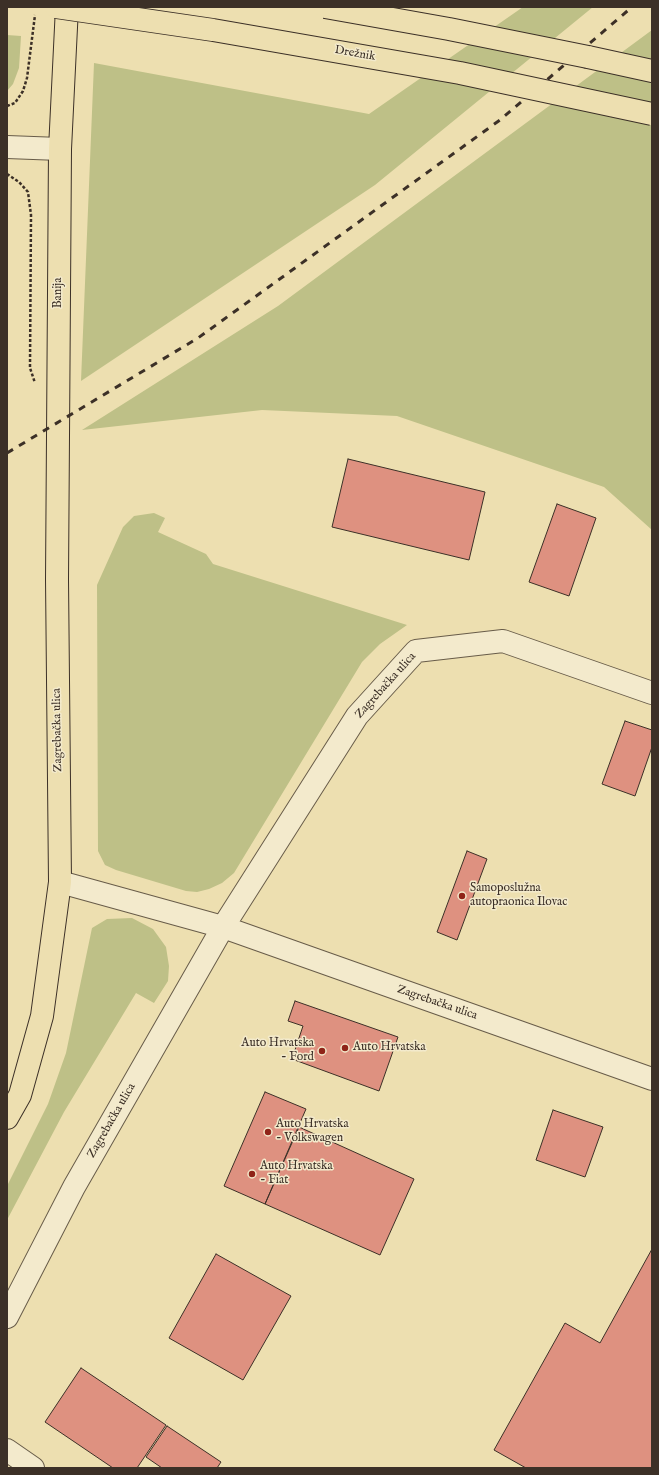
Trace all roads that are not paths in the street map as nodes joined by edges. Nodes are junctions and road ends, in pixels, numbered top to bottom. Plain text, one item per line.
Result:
1 (56, 7) edge
2 (67, 7) edge
3 (325, 7) edge
4 (652, 71) edge
5 (652, 114) edge
6 (7, 146) edge
7 (60, 149) junction
8 (57, 579) joint
9 (652, 693) edge
10 (60, 882) junction
11 (223, 928) junction
12 (652, 1079) edge
13 (7, 1118) edge
14 (7, 1317) edge
15 (7, 1450) edge
16 (33, 1468) edge

1 - 5 main road, Drežnik, bridge
2 - 7 main road, Banija
3 - 4 main road, bridge
6 - 7 street
7 - 8 main road, Banija
8 - 10 main road, Zagrebačka ulica
9 - 11 street, Zagrebačka ulica
10 - 11 street, Zagrebačka ulica
10 - 13 main road, Zagrebačka ulica
11 - 12 street, Zagrebačka ulica
11 - 14 street, Zagrebačka ulica
15 - 16 street

